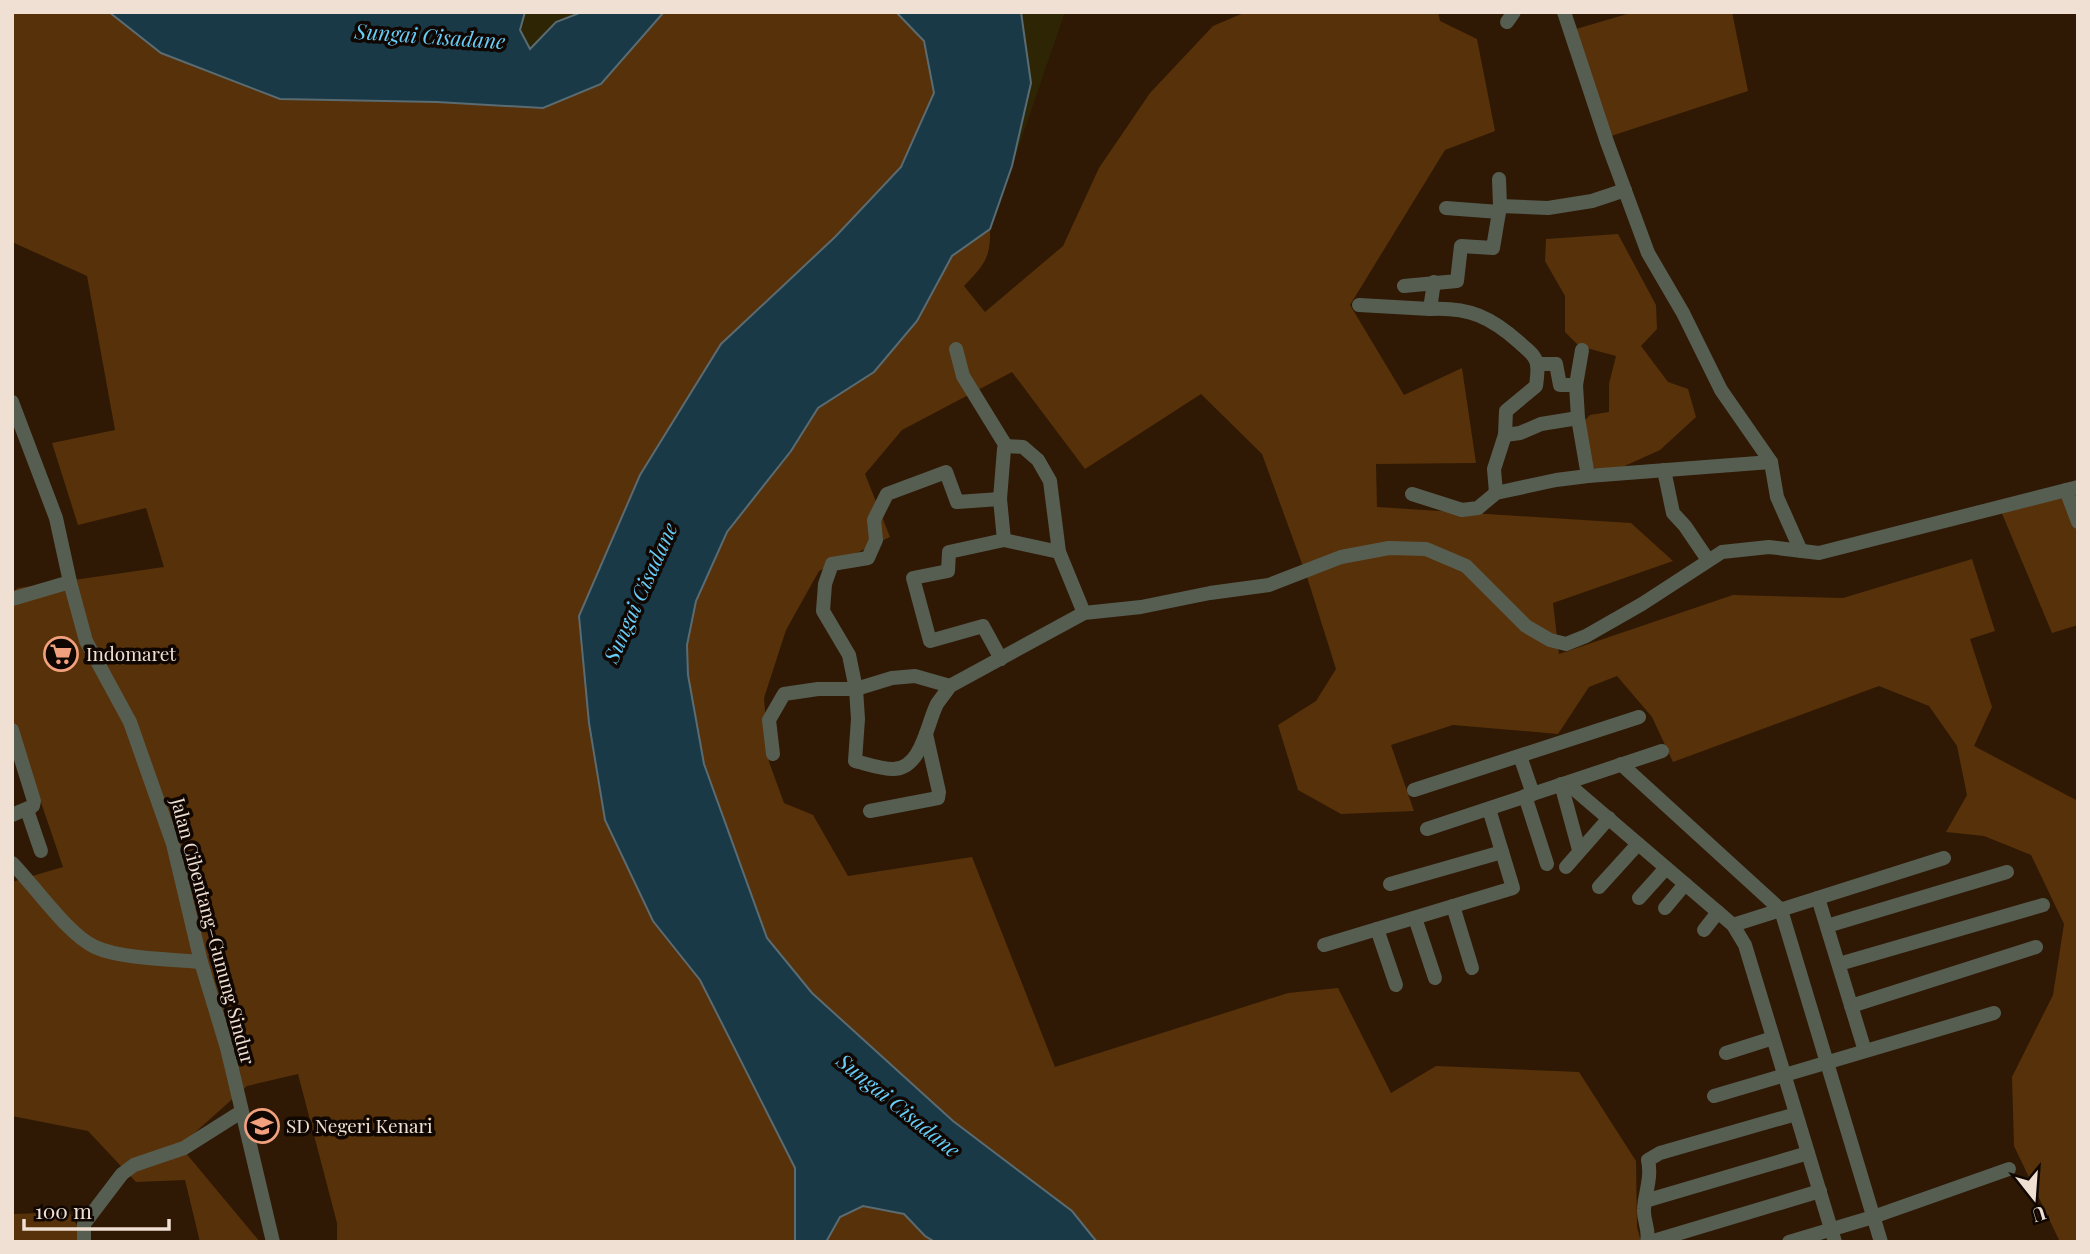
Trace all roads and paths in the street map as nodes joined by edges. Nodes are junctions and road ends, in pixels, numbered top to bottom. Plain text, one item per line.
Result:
1 (1564, 12) edge
2 (1499, 179) dead end
3 (1625, 190) junction
4 (1447, 208) dead end
5 (1499, 209) junction
6 (1434, 282) junction
7 (1404, 286) dead end
8 (1359, 305) dead end
9 (1430, 309) junction
10 (956, 349) dead end
11 (1582, 350) dead end
12 (1537, 364) junction
13 (1576, 385) junction
14 (12, 402) edge
15 (1578, 418) junction
16 (1505, 435) junction
17 (1006, 446) junction
18 (1771, 462) junction
19 (1664, 470) junction
20 (1588, 476) junction
21 (2072, 489) edge
22 (1496, 493) junction
23 (1412, 494) dead end
24 (1000, 499) junction
25 (2078, 522) edge
26 (1004, 540) junction
27 (1801, 551) junction
28 (1059, 552) junction
29 (1708, 560) junction
30 (70, 582) junction
31 (12, 600) edge
32 (1084, 613) junction
33 (1001, 659) junction
34 (950, 687) junction
35 (856, 689) junction
36 (1639, 717) dead end
37 (12, 730) edge
38 (926, 733) junction
39 (1662, 751) dead end
40 (774, 754) dead end
41 (1520, 755) junction
42 (1621, 764) junction
43 (1564, 783) junction
44 (1414, 790) dead end
45 (1529, 795) junction
46 (1489, 809) junction
47 (870, 811) dead end
48 (20, 812) edge
49 (1609, 818) junction
50 (1427, 829) dead end
51 (1638, 844) junction
52 (1579, 850) junction
53 (41, 851) dead end
54 (1502, 852) junction
55 (1944, 858) dead end
56 (12, 863) edge
57 (1547, 864) dead end
58 (1566, 867) dead end
59 (1666, 868) junction
60 (2007, 872) dead end
61 (1390, 884) dead end
62 (1685, 884) junction
63 (1600, 887) dead end
64 (1639, 898) dead end
65 (1818, 898) junction
66 (2043, 905) dead end
67 (1453, 906) junction
68 (1665, 908) dead end
69 (1781, 910) junction
70 (1718, 912) junction
71 (1415, 918) junction
72 (1733, 925) junction
73 (1827, 926) junction
74 (1377, 929) junction
75 (1704, 930) dead end
76 (1324, 945) dead end
77 (2036, 947) dead end
78 (201, 962) junction
79 (1839, 964) junction
80 (1472, 968) dead end
81 (1434, 978) dead end
82 (1396, 985) dead end
83 (1852, 1006) junction
84 (1994, 1013) dead end
85 (1773, 1038) junction
86 (1865, 1051) junction
87 (1726, 1053) dead end
88 (1828, 1062) junction
89 (1784, 1075) junction
90 (1714, 1096) dead end
91 (240, 1112) junction
92 (1796, 1114) junction
93 (1808, 1153) junction
94 (2010, 1169) dead end
95 (1820, 1191) junction
96 (1646, 1201) junction
97 (1873, 1217) junction
98 (1833, 1235) edge
99 (84, 1242) edge
100 (273, 1242) edge
101 (1649, 1242) edge
102 (1789, 1242) edge
103 (1881, 1242) edge

1 - 3 street
2 - 5 street
3 - 5 street
3 - 18 street
4 - 5 street
5 - 6 street
6 - 7 street
6 - 9 street
8 - 9 street
9 - 12 street
10 - 17 street
11 - 13 street
12 - 13 street
12 - 16 street
13 - 15 street
14 - 30 street, Jalan Cibentang–Gunung Sindur
15 - 16 street
15 - 20 street
16 - 22 street
17 - 24 street
17 - 28 street
18 - 19 street
18 - 27 street
19 - 20 street
19 - 29 street
20 - 22 street
21 - 25 street
21 - 27 street
22 - 23 street
24 - 26 street
24 - 35 street
26 - 28 street
26 - 33 street
27 - 29 street
28 - 32 street
29 - 32 street
30 - 31 street
30 - 78 street, Jalan Cibentang–Gunung Sindur
32 - 33 street
33 - 34 street
34 - 35 street
34 - 38 street
35 - 38 street
35 - 40 street
36 - 41 street
37 - 48 street
38 - 47 street
39 - 42 street
41 - 44 street
41 - 45 street
42 - 43 street
42 - 69 street
43 - 45 street
43 - 49 street
43 - 52 street
45 - 46 street
45 - 57 street
46 - 50 street
46 - 54 street
48 - 53 street
49 - 51 street
49 - 52 street
51 - 59 street
51 - 63 street
52 - 58 street
54 - 61 street
54 - 67 street
55 - 65 street
56 - 78 street
59 - 62 street
59 - 64 street
60 - 73 street
62 - 68 street
62 - 70 street
65 - 69 street
65 - 73 street
66 - 79 street
67 - 71 street
67 - 80 street
69 - 72 street
69 - 88 street
70 - 72 street
70 - 75 street
71 - 74 street
71 - 81 street
72 - 85 street
73 - 79 street
74 - 76 street
74 - 82 street
77 - 83 street
78 - 91 street, Jalan Cibentang–Gunung Sindur
79 - 83 street
83 - 86 street
84 - 86 street
85 - 87 street
85 - 89 street
86 - 88 street
88 - 89 street
88 - 97 street
89 - 90 street
89 - 92 street
91 - 99 street
91 - 100 street, Jalan Cibentang–Gunung Sindur
92 - 93 street
92 - 96 street
93 - 95 street
93 - 96 street
94 - 97 street
95 - 98 street
95 - 101 street
96 - 101 street
97 - 98 street
97 - 103 street
98 - 102 street

